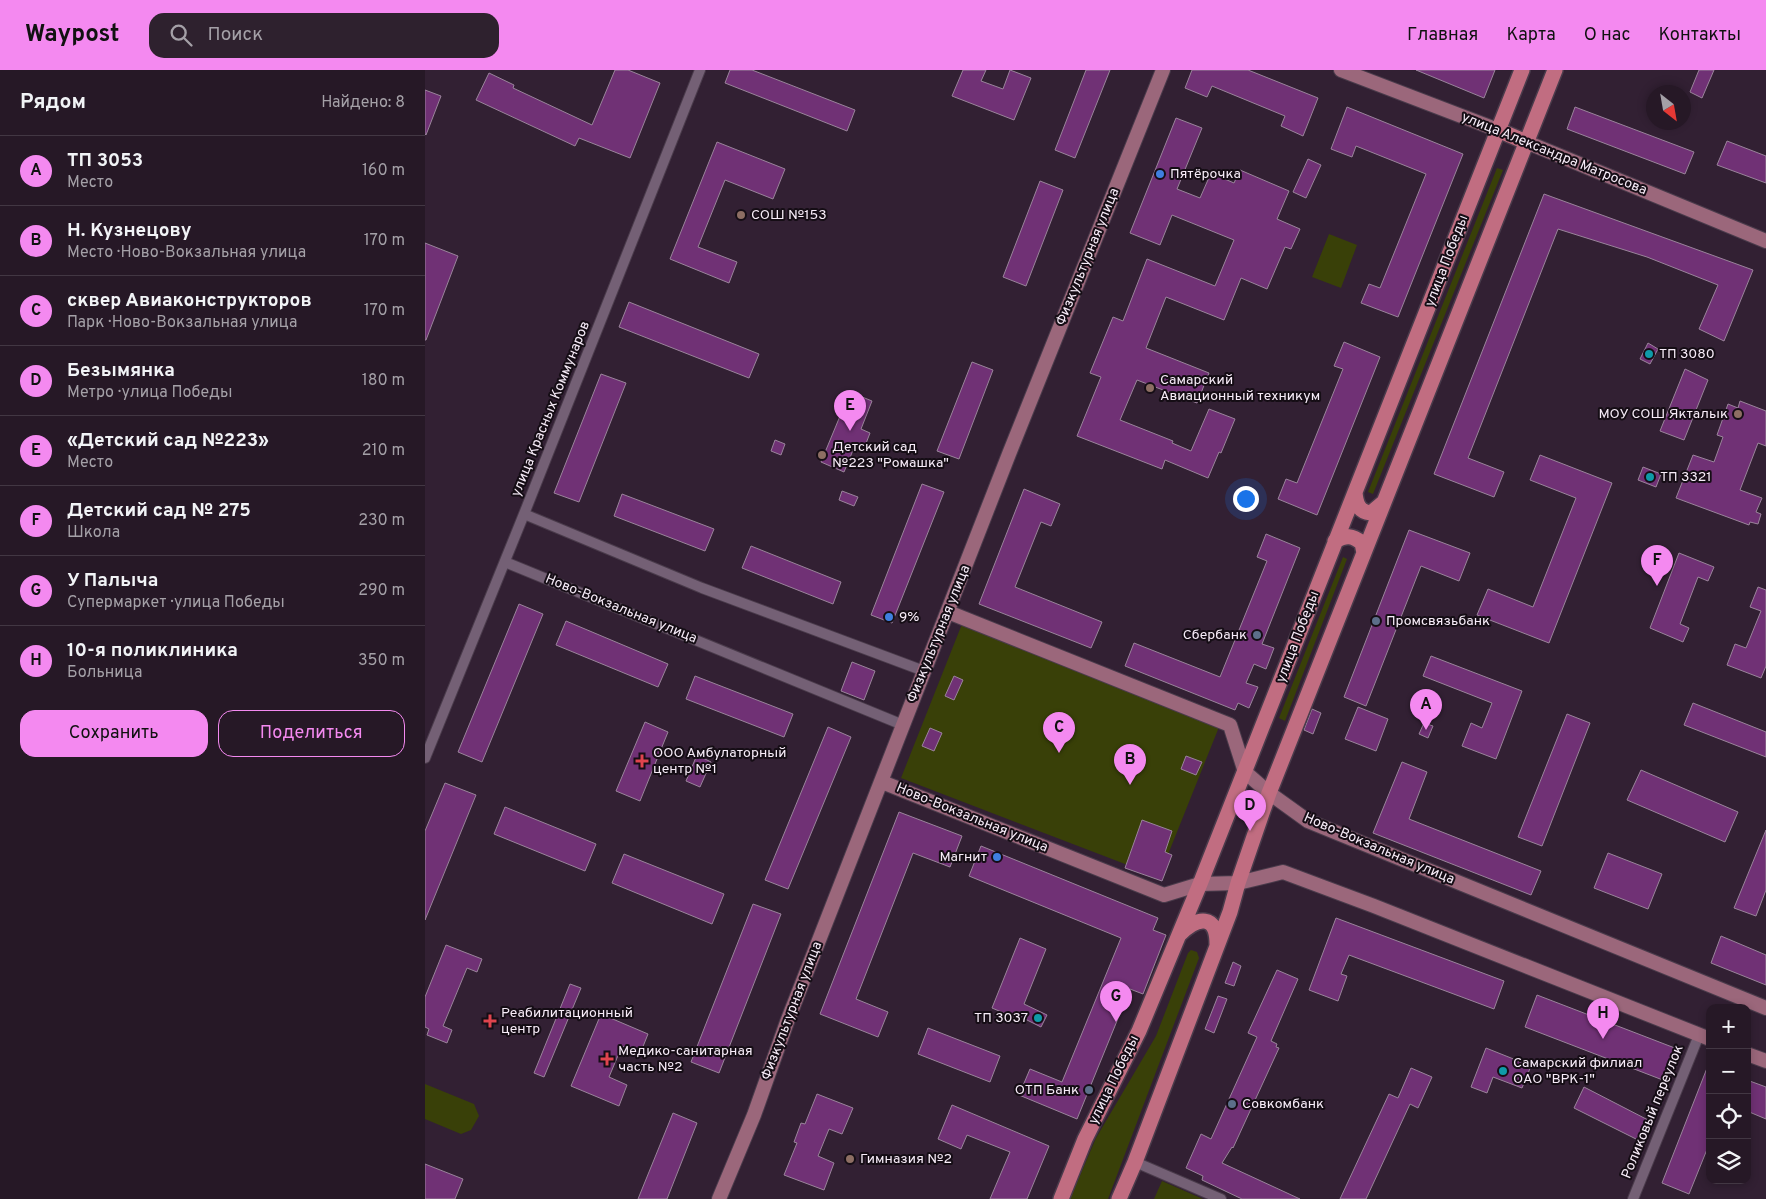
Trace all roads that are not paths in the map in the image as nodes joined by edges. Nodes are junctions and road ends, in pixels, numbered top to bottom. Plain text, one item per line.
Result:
1 (700, 70) edge
2 (1163, 70) edge
3 (1341, 70) edge
4 (1522, 70) edge
5 (1555, 70) edge
6 (1498, 130) junction
7 (1526, 142) junction
8 (1766, 241) edge
9 (1355, 492) junction
10 (1384, 502) junction
11 (524, 514) junction
12 (1335, 541) junction
13 (1363, 553) junction
14 (505, 562) junction
15 (948, 612) junction
16 (924, 671) junction
17 (903, 725) junction
18 (425, 758) edge
19 (1245, 772) junction
20 (882, 782) junction
21 (1269, 793) junction
22 (1238, 883) junction
23 (1200, 884) junction
24 (1179, 935) junction
25 (1217, 946) junction
26 (1766, 1008) edge
27 (1705, 1037) edge
28 (1751, 1055) edge
29 (1766, 1061) edge
30 (1135, 1162) junction
31 (719, 1199) edge
32 (1061, 1199) edge
33 (1119, 1199) edge
34 (1221, 1199) edge
35 (1633, 1199) edge

1 - 11 street, улица Красных Коммунаров
2 - 15 street, Физкультурная улица
3 - 6 street, улица Александра Матросова
4 - 6 main road, улица Победы
5 - 7 main road
6 - 7 main road, улица Александра Матросова
6 - 9 main road, улица Победы
7 - 8 street, улица Александра Матросова
7 - 10 main road
9 - 10 main road
9 - 12 main road, улица Победы
10 - 13 main road
11 - 14 street, улица Красных Коммунаров
11 - 16 street
12 - 13 main road
12 - 19 main road, улица Победы
13 - 21 main road
14 - 17 street, Ново-Вокзальная улица
14 - 18 street, улица Красных Коммунаров
15 - 16 street, Физкультурная улица
15 - 19 street
16 - 17 street, Физкультурная улица
17 - 20 street, Физкультурная улица
19 - 21 street, Ново-Вокзальная улица
19 - 23 main road, улица Победы
20 - 23 street, Ново-Вокзальная улица
20 - 31 street, Физкультурная улица
21 - 22 main road
21 - 26 street, Ново-Вокзальная улица
22 - 23 street, Ново-Вокзальная улица
22 - 25 main road
22 - 27 street, Ново-Вокзальная улица
23 - 24 main road, улица Победы
24 - 25 main road
24 - 32 main road, улица Победы
25 - 30 main road
27 - 35 street, Роликовый переулок
28 - 29 street
30 - 33 main road
30 - 34 street

